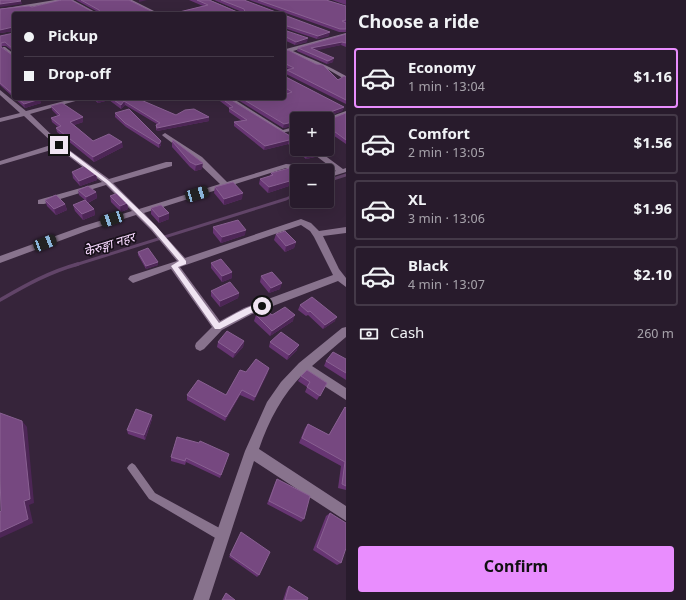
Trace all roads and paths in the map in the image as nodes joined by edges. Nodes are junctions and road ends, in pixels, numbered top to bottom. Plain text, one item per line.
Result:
1 (62, 0) edge
2 (70, 0) edge
3 (129, 0) edge
4 (206, 0) edge
5 (18, 9) junction
6 (0, 10) edge
7 (24, 12) edge
8 (93, 12) edge
9 (154, 12) edge
10 (236, 12) edge
11 (346, 34) edge
12 (336, 36) junction
13 (310, 40) dead end
14 (316, 42) junction
15 (346, 42) edge
16 (4, 48) edge
17 (286, 51) edge
18 (12, 54) edge
19 (346, 78) edge
20 (0, 92) edge
21 (76, 100) edge
22 (231, 100) edge
23 (339, 106) edge
24 (346, 109) edge
25 (346, 113) edge
26 (26, 114) junction
27 (334, 117) edge
28 (0, 120) edge
29 (290, 130) edge
30 (282, 132) junction
31 (165, 135) dead end
32 (290, 136) edge
33 (59, 145) junction
34 (321, 156) edge
35 (0, 163) edge
36 (169, 164) dead end
37 (290, 166) edge
38 (344, 171) edge
39 (334, 174) edge
40 (107, 182) junction
41 (226, 185) junction
42 (41, 202) dead end
43 (138, 211) junction
44 (346, 230) edge
45 (318, 234) junction
46 (0, 260) edge
47 (179, 264) junction
48 (133, 279) dead end
49 (342, 280) edge
50 (218, 327) junction
51 (346, 331) edge
52 (200, 346) dead end
53 (303, 366) junction
54 (346, 395) edge
55 (251, 451) junction
56 (132, 468) dead end
57 (346, 514) edge
58 (221, 535) junction
59 (201, 600) edge

1 - 5 street
2 - 8 street
3 - 9 street
4 - 10 street
5 - 6 street
5 - 7 street
11 - 12 street
12 - 14 street
12 - 15 street
13 - 14 street
14 - 17 street
16 - 18 lane
17 - 19 street
20 - 26 street
21 - 26 street
22 - 30 street
23 - 24 street
25 - 27 street
26 - 28 street
26 - 33 street
29 - 30 street
30 - 32 street
31 - 41 street
33 - 35 street
33 - 40 street
34 - 38 street
36 - 40 street
37 - 41 street
38 - 39 street
40 - 42 street
40 - 43 street
41 - 43 street
43 - 46 street
43 - 47 street
44 - 45 street
45 - 47 street
45 - 49 street
47 - 48 street
47 - 50 street
49 - 50 street
50 - 52 street
51 - 53 street
53 - 54 street
53 - 55 street
55 - 57 street
55 - 58 street
56 - 58 lane
58 - 59 street

